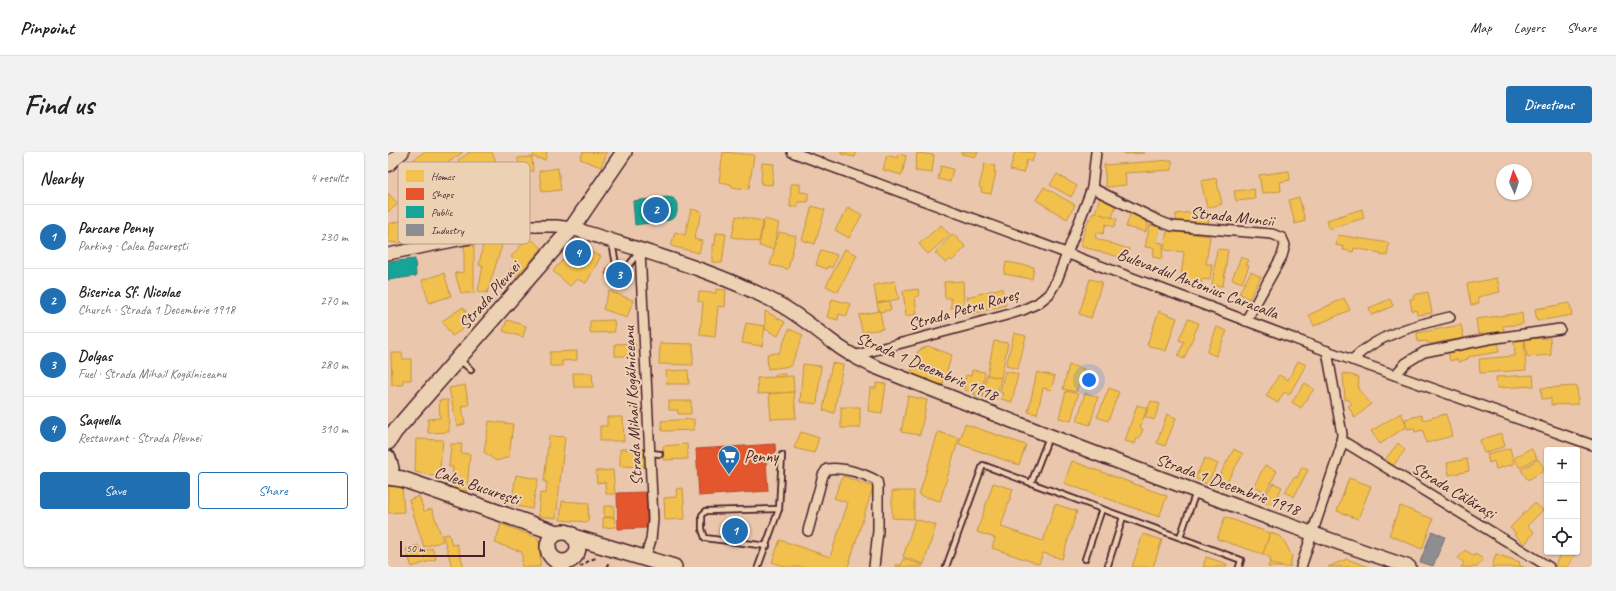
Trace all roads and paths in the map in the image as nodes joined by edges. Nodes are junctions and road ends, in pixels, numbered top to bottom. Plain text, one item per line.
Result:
1 (402, 152) edge
2 (624, 152) edge
3 (792, 152) edge
4 (1096, 152) edge
5 (388, 165) edge
6 (1092, 188) junction
7 (530, 226) edge
8 (572, 228) junction
9 (612, 241) junction
10 (438, 244) edge
11 (640, 251) junction
12 (1066, 253) junction
13 (388, 254) edge
14 (1450, 317) dead end
15 (1246, 321) junction
16 (1560, 329) dead end
17 (1327, 351) junction
18 (853, 356) junction
19 (459, 359) junction
20 (1352, 360) junction
21 (471, 370) dead end
22 (1394, 375) junction
23 (1049, 436) junction
24 (1341, 440) junction
25 (389, 444) edge
26 (1592, 445) edge
27 (782, 455) dead end
28 (392, 472) edge
29 (1031, 482) junction
30 (1196, 492) junction
31 (779, 509) junction
32 (1102, 509) junction
33 (1123, 517) junction
34 (808, 531) dead end
35 (1312, 534) junction
36 (573, 537) junction
37 (1180, 537) junction
38 (552, 538) junction
39 (767, 546) junction
40 (612, 553) junction
41 (645, 558) junction
42 (1085, 559) dead end
43 (562, 562) edge
44 (1108, 565) dead end
45 (607, 567) edge
46 (674, 567) edge
47 (758, 567) edge
48 (874, 567) edge
49 (946, 567) edge
50 (1239, 567) edge
51 (1301, 567) edge
52 (1408, 567) edge
53 (1549, 567) edge

1 - 5 main road
2 - 8 main road, Strada Plevnei
3 - 12 street, Bulevardul Antonius Caracalla
4 - 6 street, Strada Petru Rareș
6 - 12 street, Strada Petru Rareș
6 - 15 street, Strada Muncii
7 - 8 street, Strada 1 Decembrie 1918
8 - 9 main road, Strada 1 Decembrie 1918
8 - 19 main road, Strada Plevnei
9 - 11 main road, Strada 1 Decembrie 1918
9 - 11 lane
10 - 13 street, Strada 1 Decembrie 1918
11 - 18 main road, Strada 1 Decembrie 1918
11 - 41 street, Strada Mihail Kogălniceanu
12 - 15 street, Bulevardul Antonius Caracalla
12 - 18 street, Strada Petru Rareș
14 - 20 street
15 - 17 street, Bulevardul Antonius Caracalla
16 - 22 street
17 - 20 street, Bulevardul Antonius Caracalla
17 - 24 street
18 - 23 main road, Strada 1 Decembrie 1918
19 - 21 lane
19 - 25 main road, Strada Plevnei
20 - 22 street, Bulevardul Antonius Caracalla
22 - 26 street, Bulevardul Antonius Caracalla
23 - 29 lane
23 - 30 main road, Strada 1 Decembrie 1918
24 - 35 street
24 - 53 street, Strada Călărași
27 - 31 lane
28 - 38 main road, Calea București
29 - 32 lane
29 - 49 lane
30 - 35 main road, Strada 1 Decembrie 1918
30 - 37 lane
31 - 39 lane
31 - 39 lane
32 - 33 lane
32 - 42 lane
33 - 37 lane
33 - 44 lane
34 - 48 street
35 - 51 street
35 - 52 main road, Strada 1 Decembrie 1918
36 - 38 main road
36 - 40 main road
36 - 43 main road
37 - 50 lane
38 - 43 main road
39 - 47 lane
40 - 41 main road
40 - 43 main road
40 - 45 path
41 - 46 main road

